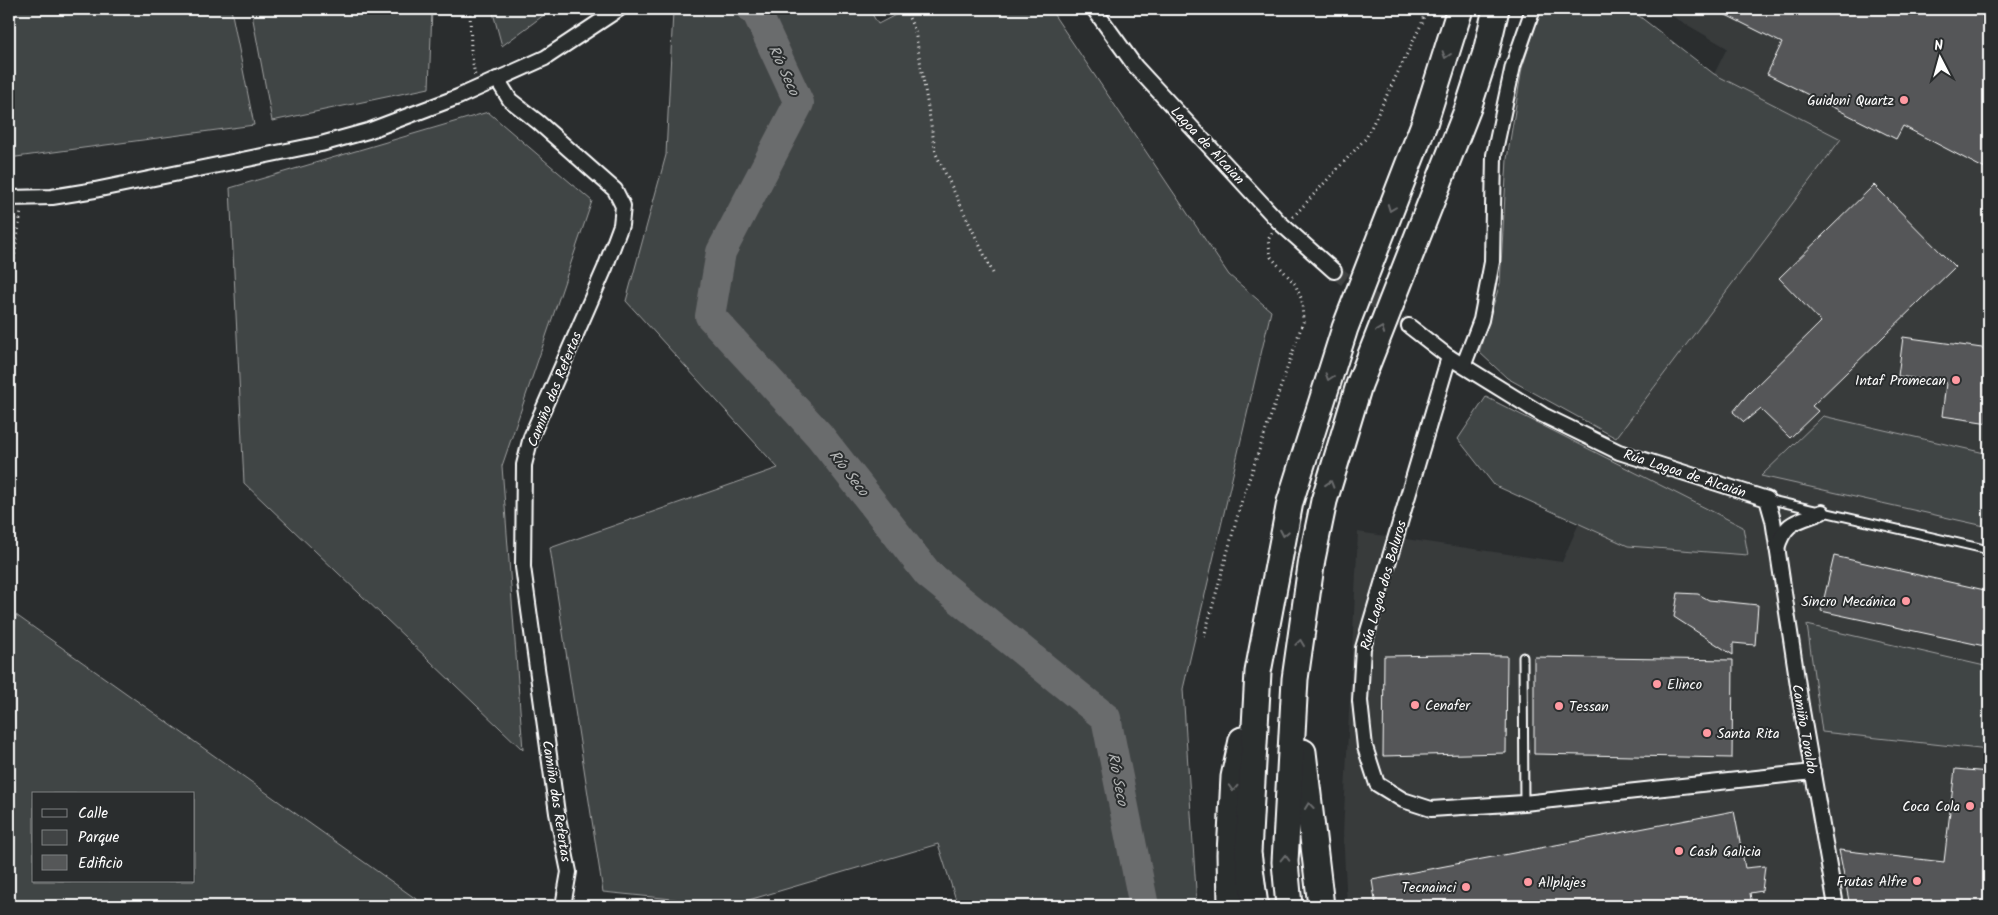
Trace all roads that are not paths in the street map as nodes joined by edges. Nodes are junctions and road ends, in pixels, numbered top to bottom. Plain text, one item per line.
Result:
1 (619, 9) edge
2 (1094, 9) edge
3 (1460, 9) edge
4 (1496, 9) edge
5 (1532, 9) edge
6 (497, 79) junction
7 (9, 198) edge
8 (1334, 271) tunnel mouth
9 (1409, 326) tunnel mouth
10 (1449, 357) junction
11 (1464, 364) junction
12 (1767, 499) junction
13 (1822, 512) junction
14 (1989, 550) edge
15 (1776, 551) junction
16 (1523, 657) dead end
17 (1258, 672) junction
18 (1295, 679) junction
19 (1813, 772) junction
20 (1524, 803) junction
21 (563, 906) edge
22 (1231, 906) edge
23 (1255, 906) edge
24 (1289, 906) edge
25 (1321, 906) edge
26 (1836, 906) edge

1 - 6 street
2 - 8 street, Lagoa de Alcaian
3 -> 17 highway
18 -> 4 highway
5 - 11 street
6 - 7 street
6 - 21 street, Camiño das Refertas
9 - 10 street, Rúa Lagoa de Alcaián
10 - 11 street, Rúa Lagoa de Alcaián
10 - 20 street, Rúa Lagoa dos Baluros
11 - 12 street, Rúa Lagoa de Alcaián
12 - 13 lane, Rúa Lagoa de Alcaián
12 - 15 street, Camiño Toraldo
13 - 14 lane, Rúa Lagoa de Alcaián
13 - 15 street
15 - 19 street, Camiño Toraldo
16 - 20 lane
17 -> 22 highway
17 - 23 highway
24 -> 18 highway
25 -> 18 highway
19 - 20 street, Rúa Lagoa dos Baluros
19 - 26 street, Camiño Toraldo

